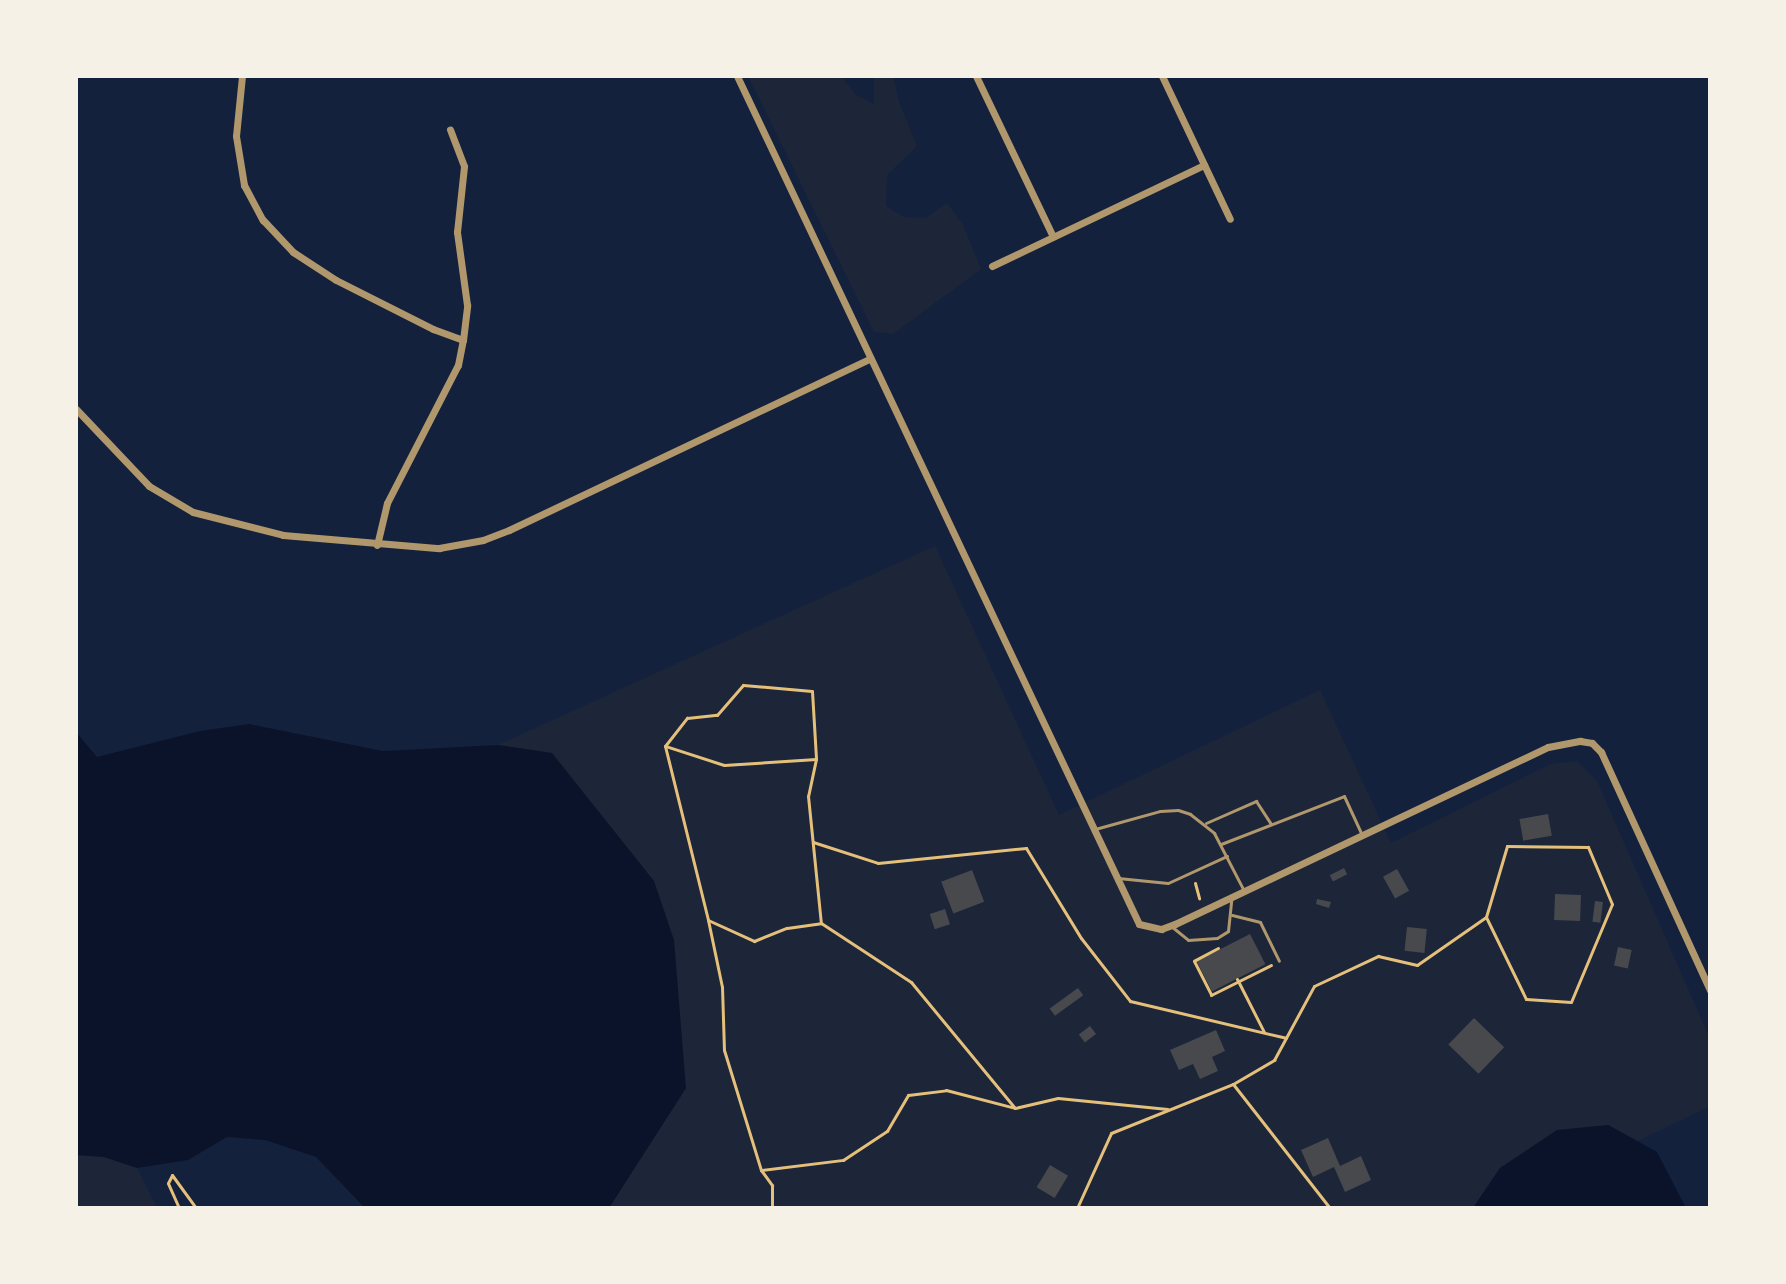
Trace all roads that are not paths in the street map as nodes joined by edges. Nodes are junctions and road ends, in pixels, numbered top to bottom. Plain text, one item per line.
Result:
1 (242, 76) edge
2 (737, 76) edge
3 (976, 76) edge
4 (1162, 76) edge
5 (450, 130) dead end
6 (1204, 165) junction
7 (1230, 219) dead end
8 (1053, 237) junction
9 (992, 266) dead end
10 (463, 340) junction
11 (869, 359) junction
12 (76, 409) edge
13 (377, 545) junction
14 (1205, 824) junction
15 (1271, 824) junction
16 (1092, 830) junction
17 (1362, 835) junction
18 (1221, 844) junction
19 (1227, 856) junction
20 (1114, 878) junction
21 (1244, 891) junction
22 (1231, 897) junction
23 (1232, 915) junction
24 (1171, 926) junction
25 (1279, 961) road end
26 (1710, 990) edge

1 - 10 street
2 - 11 street
3 - 8 street
4 - 6 street
5 - 10 street
6 - 7 street
6 - 8 street
8 - 9 street
10 - 13 street
11 - 13 street
11 - 16 street
12 - 13 street
14 - 15 lane
14 - 16 lane
14 - 18 lane
15 - 17 lane
15 - 18 lane
16 - 20 street
17 - 21 street
17 - 26 street
18 - 19 lane
19 - 20 lane
19 - 21 lane
20 - 24 street
21 - 22 street
22 - 23 lane
22 - 24 street
23 - 24 lane
23 - 25 lane

